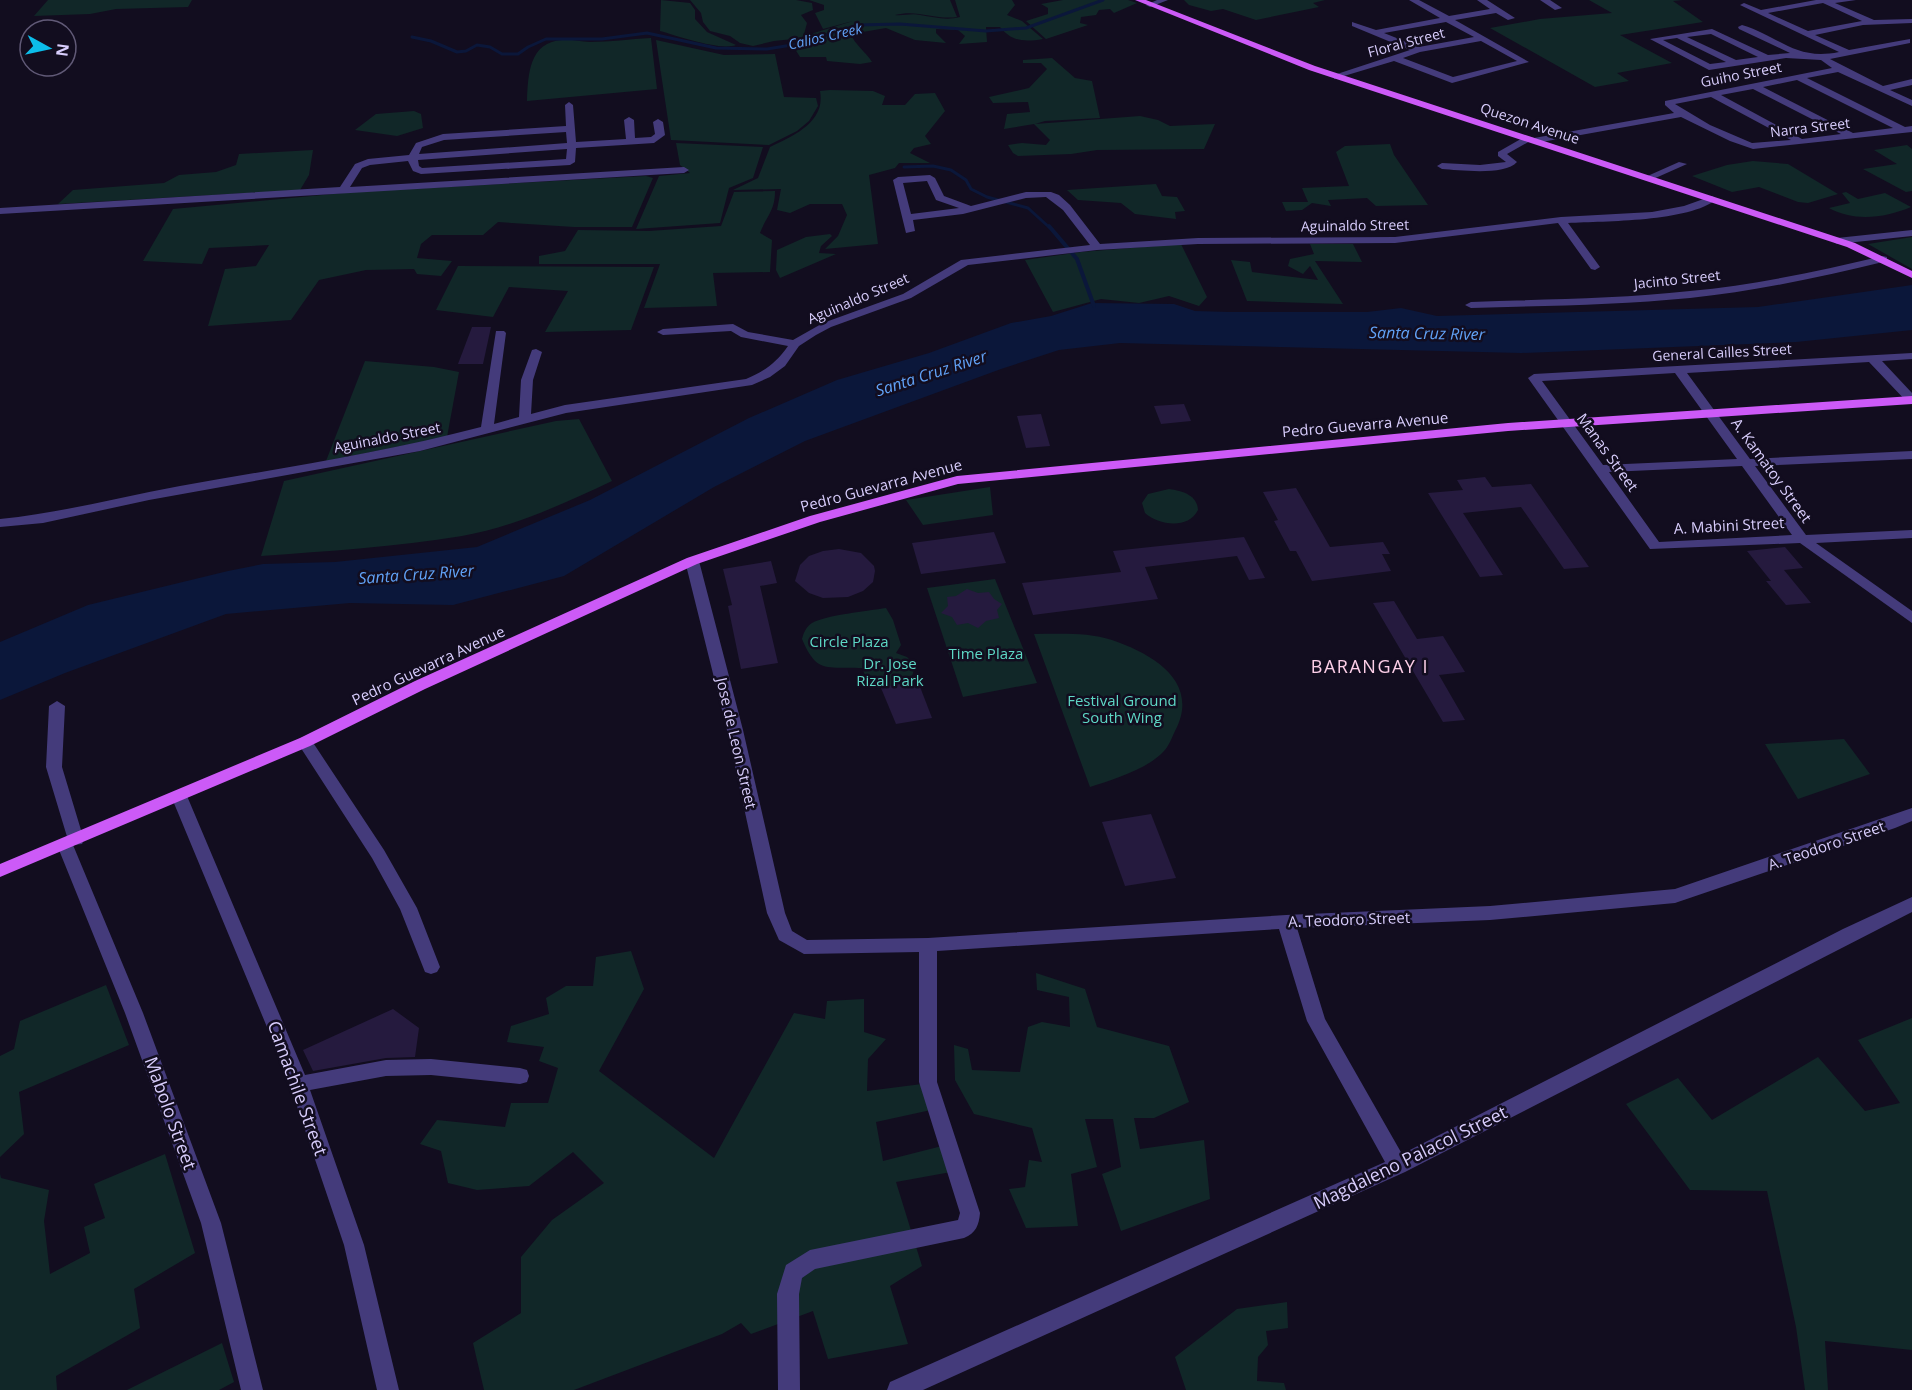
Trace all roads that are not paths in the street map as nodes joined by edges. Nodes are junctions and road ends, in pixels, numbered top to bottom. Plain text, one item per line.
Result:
1 (1139, 0) edge
2 (1164, 0) edge
3 (1413, 0) edge
4 (1481, 0) edge
5 (1544, 0) edge
6 (1823, 0) edge
7 (1852, 0) edge
8 (1150, 5) junction
9 (1744, 5) dead end
10 (1558, 8) dead end
11 (1498, 10) junction
12 (1761, 12) junction
13 (1447, 18) junction
14 (1511, 18) dead end
15 (1912, 21) edge
16 (1875, 23) junction
17 (1355, 24) dead end
18 (1742, 27) dead end
19 (1376, 32) junction
20 (1806, 34) junction
21 (1679, 36) junction
22 (1483, 38) junction
23 (1910, 42) edge
24 (1418, 50) junction
25 (1846, 52) junction
26 (1802, 55) junction
27 (1825, 57) junction
28 (1395, 58) junction
29 (1767, 58) junction
30 (1735, 63) junction
31 (1839, 69) junction
32 (1337, 76) junction
33 (1798, 77) junction
34 (1912, 82) edge
35 (1754, 85) junction
36 (1882, 89) junction
37 (1710, 93) junction
38 (1912, 103) edge
39 (569, 105) dead end
40 (1682, 114) junction
41 (629, 120) dead end
42 (658, 122) dead end
43 (569, 129) junction
44 (1907, 129) edge
45 (1850, 135) junction
46 (1532, 139) junction
47 (631, 141) junction
48 (1800, 141) junction
49 (574, 145) junction
50 (413, 156) junction
51 (1682, 164) dead end
52 (1442, 166) dead end
53 (684, 170) dead end
54 (1648, 178) junction
55 (343, 190) junction
56 (1712, 199) junction
57 (971, 209) junction
58 (0, 211) edge
59 (907, 218) junction
60 (1561, 220) junction
61 (910, 231) dead end
62 (1912, 233) edge
63 (1837, 241) junction
64 (1096, 247) junction
65 (1883, 259) junction
66 (1595, 267) dead end
67 (1912, 275) edge
68 (1471, 305) dead end
69 (663, 332) dead end
70 (500, 333) dead end
71 (795, 344) junction
72 (536, 352) dead end
73 (1912, 356) edge
74 (1873, 359) junction
75 (1678, 369) junction
76 (1534, 378) joint
77 (1912, 400) edge
78 (1710, 412) junction
79 (525, 420) junction
80 (1566, 423) junction
81 (487, 429) junction
82 (1912, 455) edge
83 (1747, 463) junction
84 (1601, 469) junction
85 (0, 523) edge
86 (1912, 534) edge
87 (1802, 538) junction
88 (1655, 546) joint
89 (692, 561) junction
90 (1912, 618) edge
91 (57, 706) dead end
92 (305, 742) junction
93 (179, 796) junction
94 (1912, 814) edge
95 (70, 843) junction
96 (0, 871) edge
97 (1912, 904) edge
98 (1286, 922) junction
99 (781, 926) joint
100 (928, 945) junction
101 (431, 967) dead end
102 (520, 1076) dead end
103 (298, 1084) junction
104 (1398, 1166) junction
105 (252, 1390) edge
106 (388, 1390) edge
107 (789, 1390) edge
108 (898, 1390) edge

1 - 8 main road, Quezon Avenue
2 - 8 street
3 - 13 street
4 - 11 street
5 - 10 street
6 - 7 street
6 - 12 street
6 - 16 street
8 - 32 main road, Quezon Avenue
9 - 12 street
11 - 13 street
11 - 14 street
12 - 20 street
13 - 19 street
13 - 22 street
15 - 16 street
16 - 20 street
16 - 23 street
17 - 19 street
18 - 26 street
19 - 24 street
20 - 25 street
21 - 29 street
21 - 30 street
21 - 30 street
22 - 24 street, Floral Street
22 - 28 street
23 - 25 street
24 - 28 street, Floral Street
25 - 27 street
26 - 27 street
26 - 29 street
27 - 31 street
28 - 32 street, Floral Street
29 - 30 street
31 - 33 street, Guiho Street
31 - 36 street
32 - 46 main road, Quezon Avenue
33 - 35 street, Guiho Street
33 - 44 street
34 - 36 street
35 - 37 street, Guiho Street
35 - 45 street
36 - 38 street
37 - 40 street, Guiho Street
37 - 48 street
39 - 43 street
40 - 46 street
40 - 48 street, Narra Street
41 - 47 street
42 - 47 street
43 - 49 street
43 - 50 street
44 - 45 street, Narra Street
45 - 48 street, Narra Street
46 - 52 street
46 - 54 main road, Quezon Avenue
47 - 49 street
49 - 50 street
49 - 50 street
50 - 55 street
51 - 54 street
53 - 55 street
54 - 56 main road, Quezon Avenue
55 - 58 street
56 - 60 street, Aguinaldo Street
56 - 63 main road, Quezon Avenue
57 - 59 street
57 - 59 street
57 - 64 street
59 - 61 street
60 - 64 street, Aguinaldo Street
60 - 66 street
62 - 63 street
63 - 65 main road, Quezon Avenue
64 - 71 street, Aguinaldo Street
65 - 67 main road, Quezon Avenue
65 - 68 street, Jacinto Street
69 - 71 street
70 - 81 street
71 - 79 street, Aguinaldo Street
72 - 79 street
73 - 74 street, General Cailles Street
74 - 75 street, General Cailles Street
74 - 77 street
75 - 76 street, General Cailles Street
75 - 78 street, A. Kamatoy Street
76 - 80 street, Manas Street
77 - 78 main road, Pedro Guevarra Avenue
78 - 80 main road, Pedro Guevarra Avenue
78 - 83 street, A. Kamatoy Street
79 - 81 street, Aguinaldo Street
80 - 84 street, Manas Street
80 - 89 main road, Pedro Guevarra Avenue
81 - 85 street, Aguinaldo Street
82 - 83 street
83 - 84 street
83 - 87 street, A. Kamatoy Street
84 - 88 street, Manas Street
86 - 87 street, A. Mabini Street
87 - 88 street, A. Mabini Street
87 - 90 street, A. Kamatoy Street
89 - 92 main road, Pedro Guevarra Avenue
89 - 99 street, Jose de Leon Street
91 - 95 street, Mabolo Street
92 - 93 main road, Pedro Guevarra Avenue
92 - 101 street
93 - 95 main road, Pedro Guevarra Avenue
93 - 103 street, Camachile Street
94 - 98 street, A. Teodoro Street
95 - 96 main road, Pedro Guevarra Avenue
95 - 105 street, Mabolo Street
97 - 104 street, Magdaleno Palacol Street
98 - 100 street, A. Teodoro Street
98 - 104 street
99 - 100 street, A. Teodoro Street
100 - 107 street
102 - 103 street
103 - 106 street, Camachile Street
104 - 108 street, Magdaleno Palacol Street

